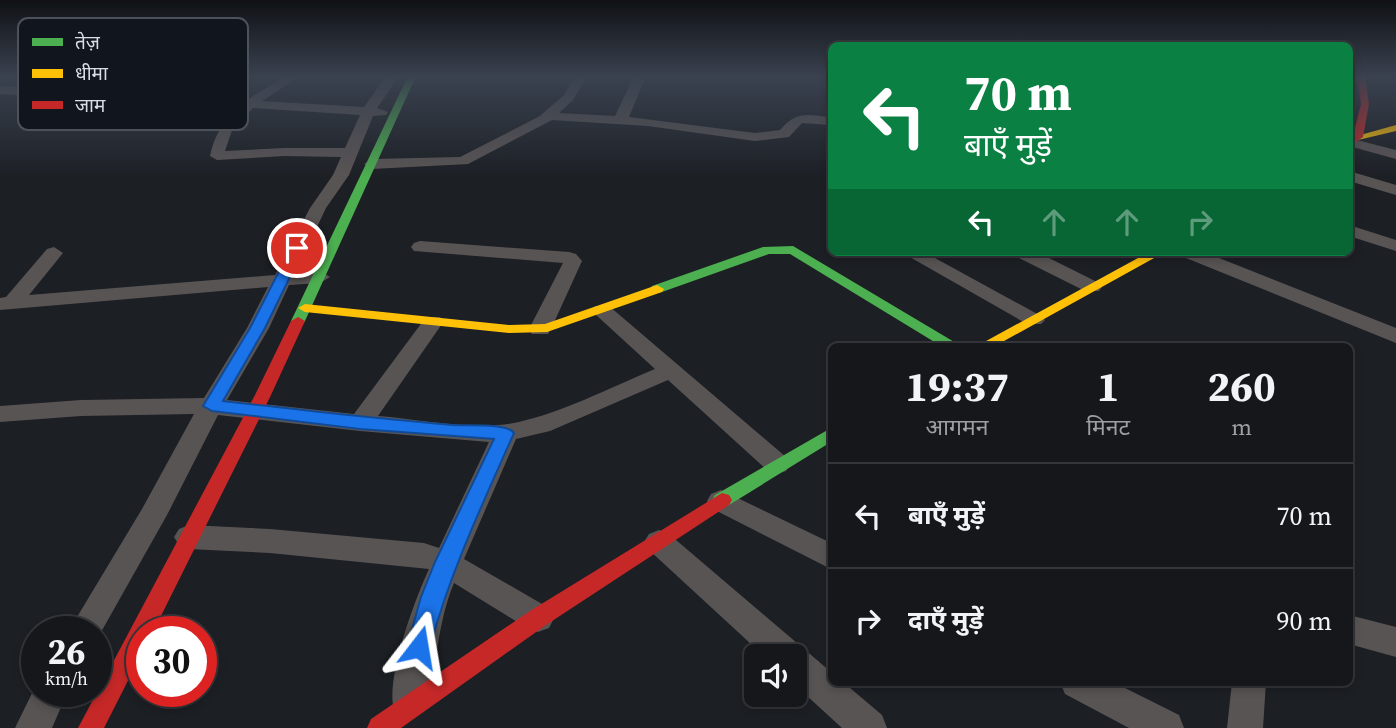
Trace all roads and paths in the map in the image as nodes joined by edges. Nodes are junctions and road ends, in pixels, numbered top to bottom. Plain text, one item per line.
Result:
1 (347, 110) edge
2 (554, 110) edge
3 (628, 110) edge
4 (1357, 111) edge
5 (381, 112) junction
6 (546, 117) junction
7 (618, 121) junction
8 (828, 121) edge
9 (1396, 128) edge
10 (227, 130) edge
11 (1353, 141) edge
12 (350, 153) junction
13 (1396, 155) edge
14 (372, 164) junction
15 (1353, 177) edge
16 (1396, 190) edge
17 (1353, 231) edge
18 (1396, 246) edge
19 (420, 247) dead end
20 (54, 253) dead end
21 (917, 256) edge
22 (1029, 256) edge
23 (1151, 256) edge
24 (1198, 256) edge
25 (299, 278) junction
26 (1092, 287) junction
27 (6, 304) edge
28 (305, 308) junction
29 (602, 310) junction
30 (1034, 320) junction
31 (433, 321) junction
32 (540, 328) junction
33 (1396, 336) edge
34 (946, 343) edge
35 (991, 343) edge
36 (670, 371) junction
37 (232, 408) junction
38 (0, 414) edge
39 (360, 423) junction
40 (506, 433) junction
41 (828, 436) edge
42 (777, 464) junction
43 (721, 501) junction
44 (189, 537) junction
45 (659, 542) junction
46 (828, 555) edge
47 (446, 562) junction
48 (95, 616) edge
49 (538, 618) junction
50 (1353, 630) edge
51 (1396, 642) edge
52 (774, 644) edge
53 (807, 673) edge
54 (1085, 686) edge
55 (1249, 686) edge
56 (43, 707) edge
57 (406, 710) junction
58 (33, 728) edge
59 (91, 728) edge
60 (380, 728) edge
61 (869, 728) edge
62 (1166, 728) edge
63 (1245, 728) edge

1 - 5 street
2 - 6 street
3 - 7 street
4 - 11 street
5 - 12 street
5 - 14 street
6 - 7 street
6 - 14 street
7 - 8 street
9 - 11 street
10 - 12 street
11 - 13 street
12 - 25 street
14 - 25 street
15 - 16 street
17 - 18 street
19 - 32 street
20 - 27 street
21 - 30 street
22 - 26 street
23 - 26 street
24 - 33 street
25 - 27 street
25 - 28 street
25 - 37 street
26 - 30 street
28 - 31 street
28 - 37 street
29 - 32 street
29 - 34 street
29 - 36 street
30 - 35 street
31 - 32 street
31 - 39 street
36 - 40 street
36 - 42 street
37 - 38 street
37 - 39 street
37 - 44 street
37 - 48 street
39 - 40 street
40 - 47 street
41 - 42 street
42 - 43 street
43 - 45 street
43 - 46 street
44 - 47 street
44 - 59 street
45 - 49 street
45 - 52 street
47 - 49 street
47 - 57 street
49 - 57 street
50 - 51 street
53 - 61 street
54 - 62 street
55 - 63 street
56 - 58 street
57 - 60 street

